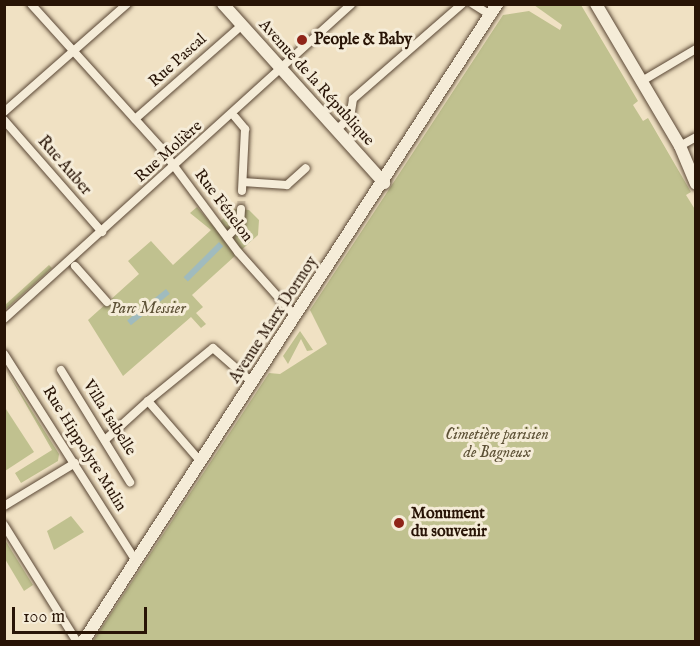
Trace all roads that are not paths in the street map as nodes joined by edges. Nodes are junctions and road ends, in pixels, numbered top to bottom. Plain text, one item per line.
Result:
1 (31, 4) edge
2 (46, 4) edge
3 (127, 4) edge
4 (223, 4) edge
5 (352, 4) edge
6 (462, 4) edge
7 (473, 4) edge
8 (504, 4) edge
9 (596, 4) edge
10 (494, 10) edge
11 (38, 12) junction
12 (242, 25) junction
13 (696, 49) edge
14 (74, 51) junction
15 (281, 70) junction
16 (642, 81) junction
17 (4, 112) edge
18 (235, 117) dead end
19 (135, 119) junction
20 (4, 120) edge
21 (336, 130) junction
22 (696, 137) edge
23 (680, 146) junction
24 (174, 167) junction
25 (696, 167) edge
26 (306, 168) dead end
27 (384, 183) junction
28 (696, 184) edge
29 (241, 209) tunnel mouth
30 (102, 232) junction
31 (228, 236) junction
32 (75, 266) dead end
33 (107, 302) dead end
34 (296, 316) junction
35 (4, 319) edge
36 (4, 354) edge
37 (61, 370) dead end
38 (253, 383) junction
39 (148, 401) junction
40 (105, 440) junction
41 (201, 462) junction
42 (75, 463) junction
43 (130, 482) dead end
44 (4, 506) edge
45 (4, 525) edge
46 (136, 561) junction
47 (77, 642) edge
48 (83, 642) edge

1 - 11 street, Rue Fénelon
2 - 11 street
3 - 14 street
4 - 12 main road, Avenue de la République
5 - 15 street, Rue Molière
6 - 21 street
7 - 10 street
8 - 10 main road, Avenue Marx Dormoy
9 - 16 main road
10 - 27 main road, Avenue Marx Dormoy
11 - 14 street, Rue Fénelon
12 - 15 main road, Avenue de la République
12 - 19 street, Rue Pascal
13 - 16 street
14 - 17 street
14 - 19 street, Rue Fénelon
15 - 21 main road, Avenue de la République
15 - 24 street, Rue Molière
16 - 23 main road
18 - 26 street
19 - 24 street, Rue Fénelon
20 - 30 street, Rue Auber
21 - 27 main road, Avenue de la République
22 - 23 street
23 - 25 main road
23 - 28 main road
24 - 30 street, Rue Molière
24 - 31 street, Rue Fénelon
27 - 34 main road, Avenue Marx Dormoy
29 - 31 street
30 - 35 street, Rue Molière
31 - 34 street, Rue Fénelon
32 - 33 street
34 - 38 main road, Avenue Marx Dormoy
36 - 42 street, Rue Hippolyte Mulin
37 - 40 street, Villa Isabelle
38 - 39 street
38 - 41 main road, Avenue Marx Dormoy
39 - 40 street
39 - 41 street
40 - 43 street, Villa Isabelle
41 - 46 main road, Avenue Marx Dormoy
42 - 44 street
42 - 46 street, Rue Hippolyte Mulin
45 - 47 street
46 - 48 main road, Avenue Marx Dormoy

